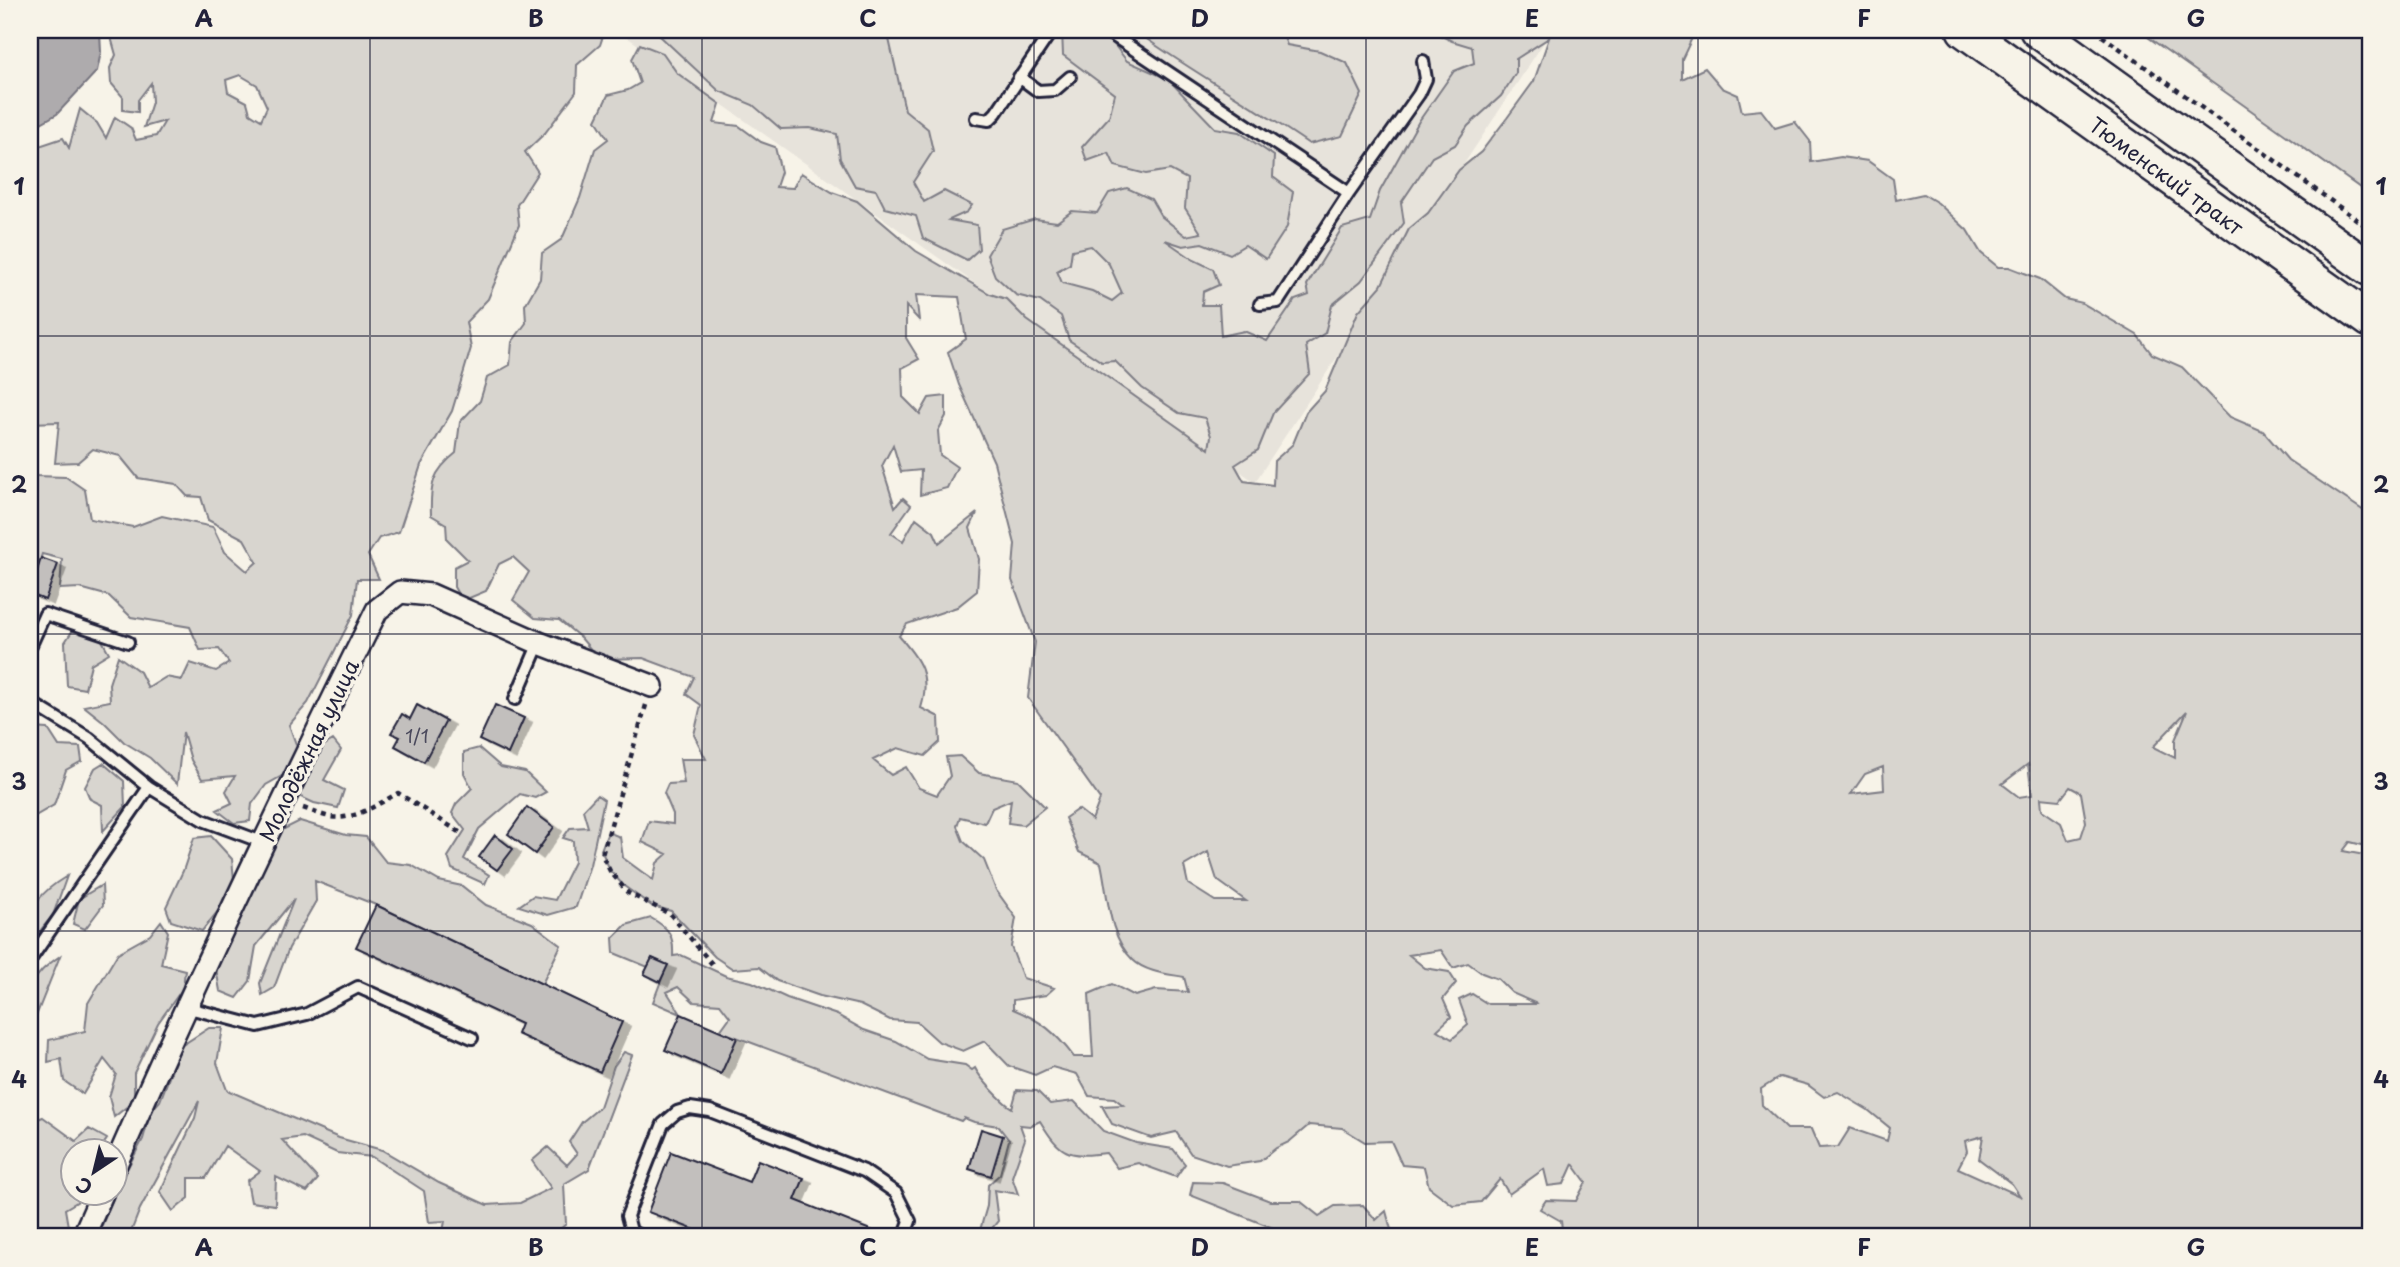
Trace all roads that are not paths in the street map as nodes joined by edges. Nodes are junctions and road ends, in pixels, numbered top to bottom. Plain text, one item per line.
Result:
1 (1052, 30) edge
2 (1105, 30) edge
3 (1964, 30) edge
4 (2037, 30) edge
5 (1423, 61) dead end
6 (1019, 77) junction
7 (1070, 77) dead end
8 (976, 118) dead end
9 (1349, 193) junction
10 (2370, 269) edge
11 (1260, 304) dead end
12 (2370, 320) edge
13 (128, 642) dead end
14 (539, 643) junction
15 (30, 647) edge
16 (652, 686) road end
17 (515, 699) dead end
18 (30, 702) edge
19 (149, 787) junction
20 (262, 842) junction
21 (30, 960) edge
22 (185, 1007) junction
23 (472, 1038) dead end
24 (127, 1138) edge
25 (96, 1208) edge
26 (83, 1237) edge
27 (641, 1237) edge
28 (904, 1237) edge

1 - 6 lane
2 - 9 lane
3 - 12 main road, Тюменский тракт
4 - 10 main road, Тюменский тракт
5 - 9 lane
6 - 7 lane
6 - 8 lane
9 - 11 lane
13 - 15 lane
14 - 16 street, Молодёжная улица
14 - 17 lane
14 - 20 street, Молодёжная улица
18 - 19 lane
19 - 20 lane
19 - 21 lane
20 - 22 street, Молодёжная улица
22 - 23 lane
22 - 24 street, Молодёжная улица
25 - 26 street
27 - 28 lane

